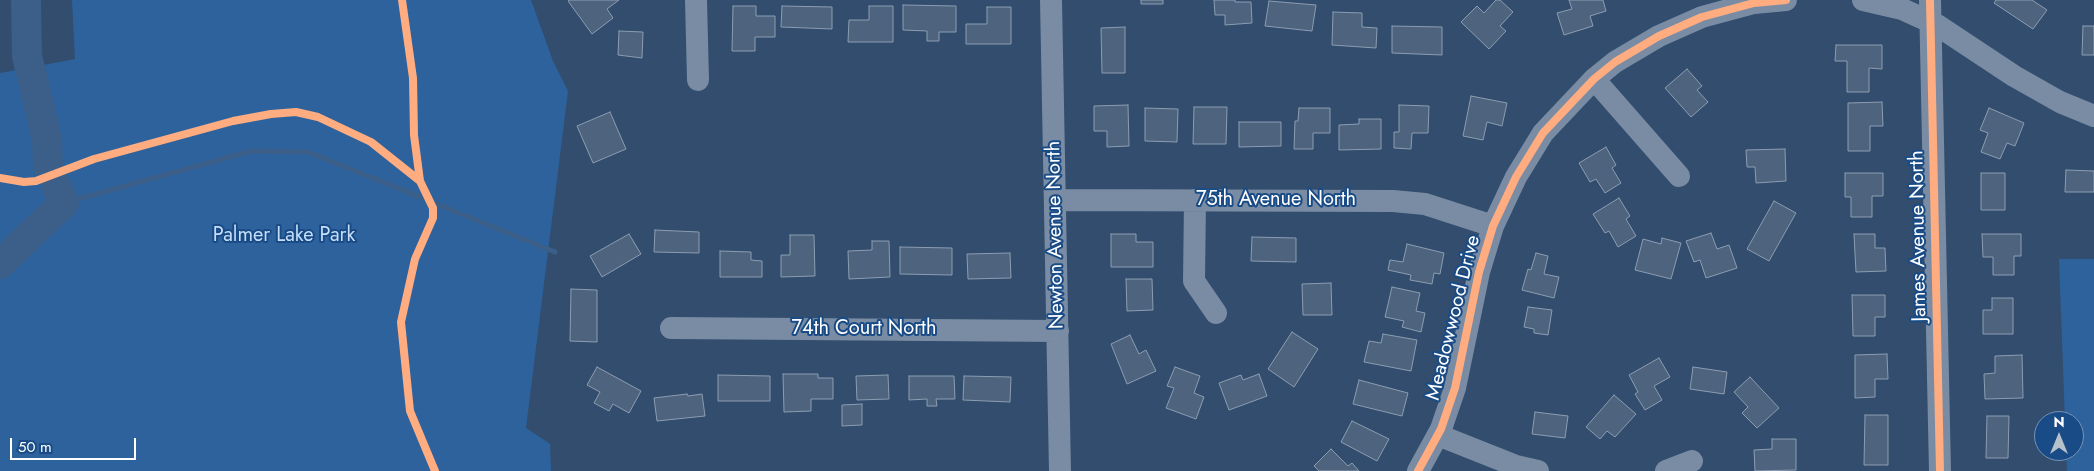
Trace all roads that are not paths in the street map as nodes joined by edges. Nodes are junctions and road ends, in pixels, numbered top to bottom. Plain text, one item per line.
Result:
1 (696, 0) edge
2 (1051, 0) edge
3 (1786, 0) edge
4 (1863, 0) edge
5 (1704, 8) edge
6 (1931, 11) edge
7 (1594, 79) junction
8 (698, 80) dead end
9 (2094, 116) edge
10 (1679, 176) dead end
11 (1054, 200) junction
12 (1195, 200) junction
13 (1493, 226) junction
14 (1216, 313) dead end
15 (670, 328) dead end
16 (1058, 331) junction
17 (1438, 436) junction
18 (1692, 461) dead end
19 (1060, 471) edge
20 (1418, 471) edge
21 (1538, 471) edge
22 (1666, 471) edge
23 (1940, 471) edge

1 - 8 street
2 - 11 street, Newton Avenue North
3 - 5 street, Meadowwood Drive
4 - 6 street
5 - 7 street, Meadowwood Drive
6 - 9 street
6 - 23 street, James Avenue North
7 - 10 street
7 - 13 street, Meadowwood Drive
11 - 12 street, 75th Avenue North
11 - 16 street, Newton Avenue North
12 - 13 street, 75th Avenue North
12 - 14 street
13 - 17 street, Meadowwood Drive
15 - 16 street, 74th Court North
16 - 19 street, Newton Avenue North
17 - 20 street, Meadowwood Drive
17 - 21 street
18 - 22 street

